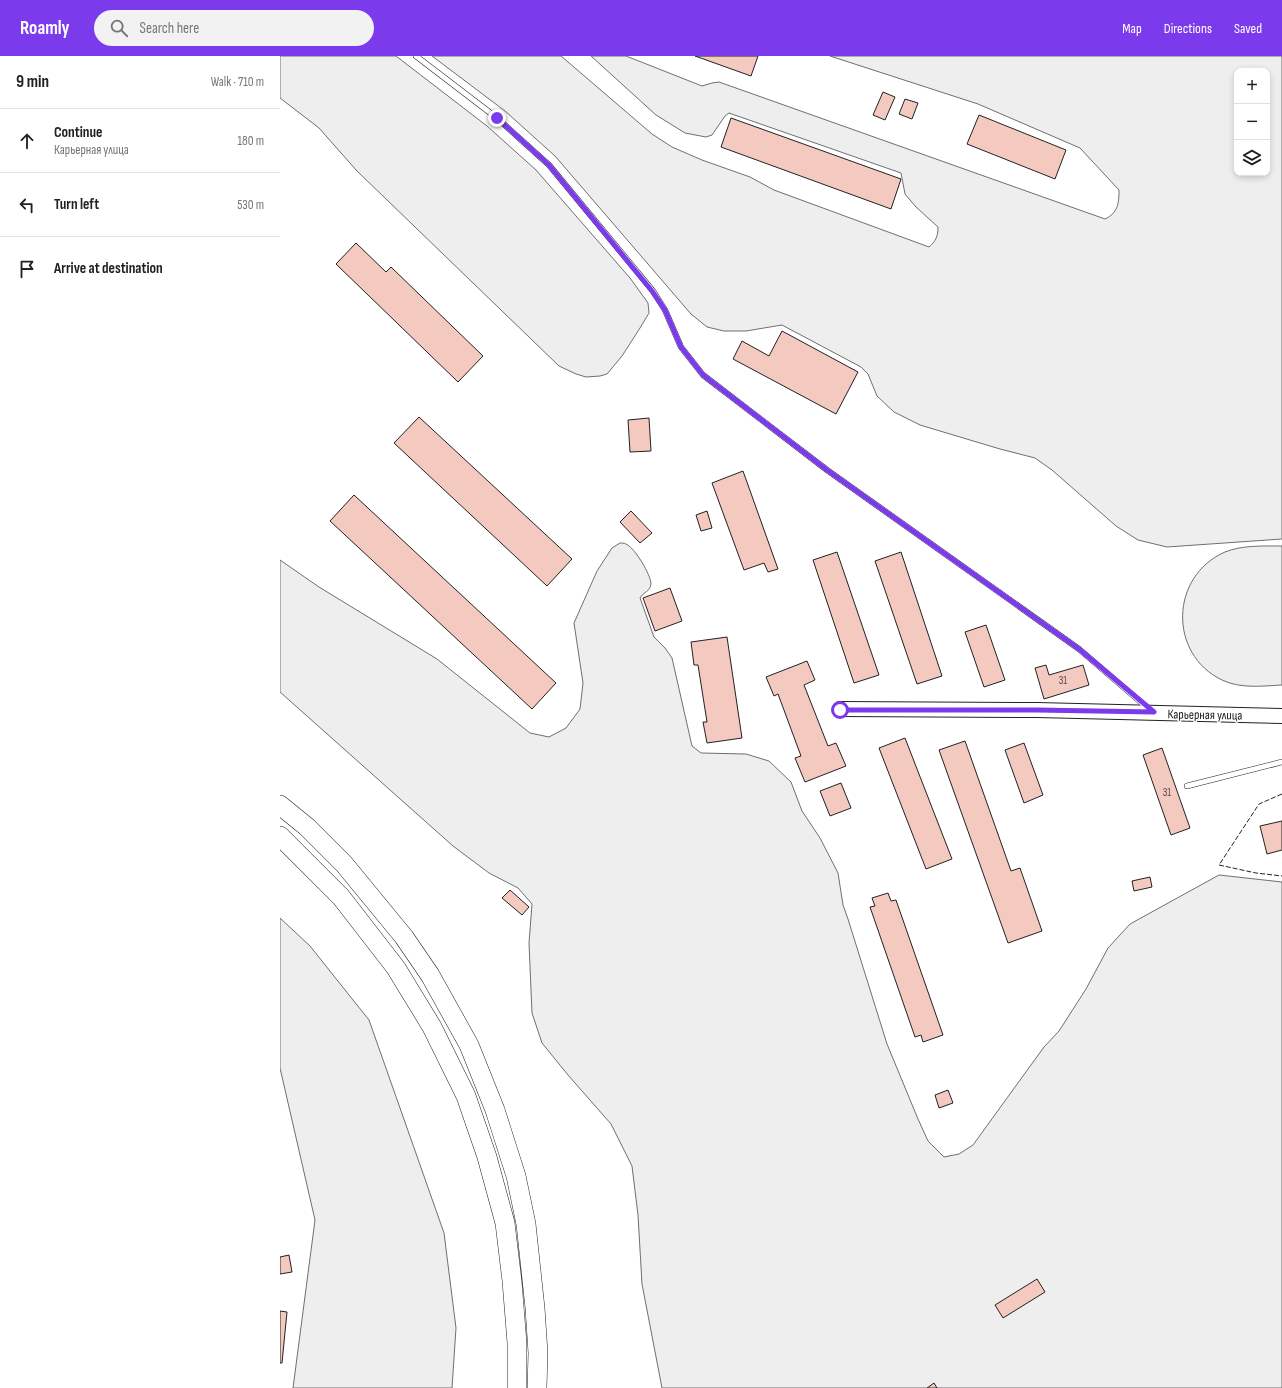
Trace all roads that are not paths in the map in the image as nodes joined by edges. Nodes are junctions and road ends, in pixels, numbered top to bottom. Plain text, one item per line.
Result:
1 (416, 56) edge
2 (840, 710) dead end
3 (1154, 712) junction
4 (1282, 716) edge
5 (1282, 762) edge
6 (1187, 786) dead end
7 (280, 805) edge
8 (280, 836) edge
9 (517, 1388) edge
10 (537, 1388) edge

1 - 3 lane
2 - 3 street, Карьерная улица
3 - 4 street, Карьерная улица
5 - 6 lane
7 - 10 highway
8 - 9 highway

